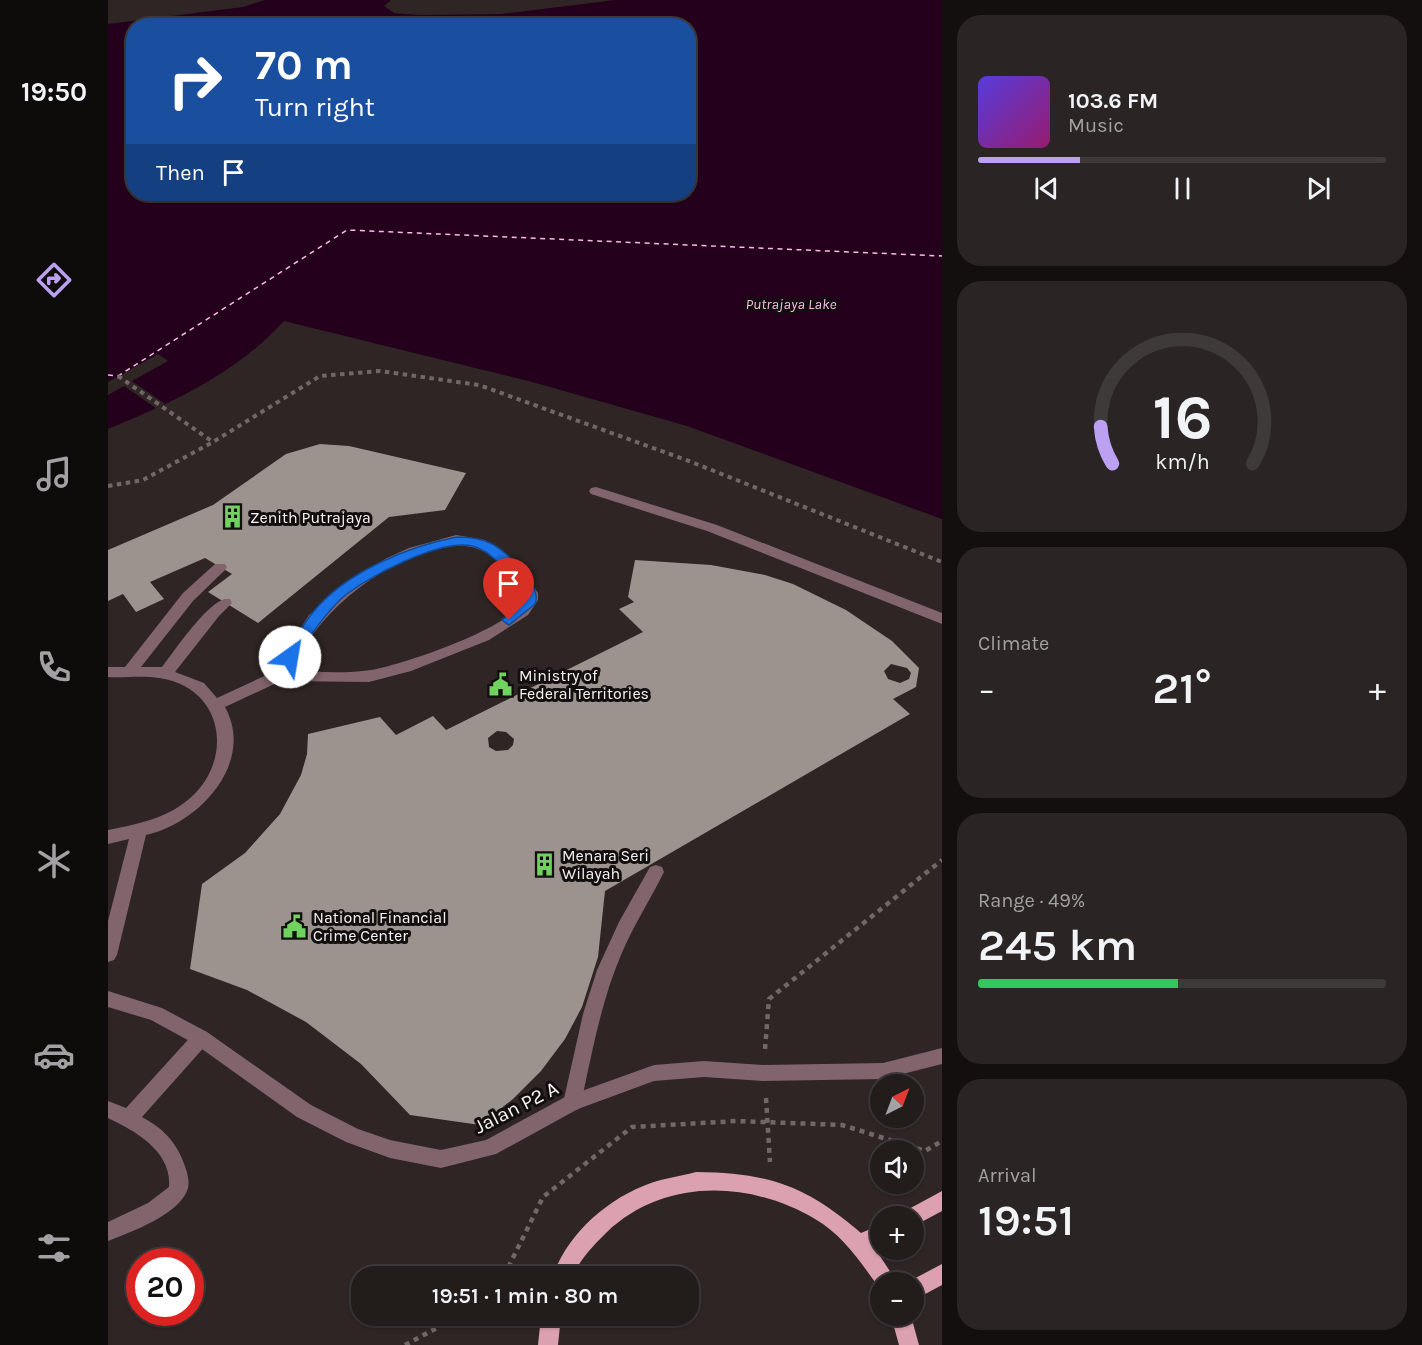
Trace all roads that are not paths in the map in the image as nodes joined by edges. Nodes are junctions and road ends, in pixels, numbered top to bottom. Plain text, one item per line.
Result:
1 (596, 491) dead end
2 (220, 567) dead end
3 (225, 603) dead end
4 (942, 619) edge
5 (131, 669) junction
6 (108, 672) edge
7 (166, 673) junction
8 (278, 676) junction
9 (217, 705) junction
10 (139, 832) junction
11 (108, 837) edge
12 (656, 872) dead end
13 (108, 955) edge
14 (108, 999) edge
15 (201, 1038) junction
16 (942, 1056) edge
17 (572, 1103) junction
18 (108, 1109) edge
19 (128, 1119) junction
20 (942, 1200) edge
21 (924, 1211) edge
22 (108, 1232) edge
23 (870, 1239) edge
24 (860, 1244) junction
25 (568, 1266) edge
26 (880, 1272) edge
27 (942, 1274) edge
28 (924, 1284) edge
29 (550, 1326) edge
30 (904, 1326) edge
31 (548, 1345) edge
32 (909, 1345) edge

1 - 4 street
2 - 5 street
3 - 7 street
5 - 6 street
5 - 7 street
7 - 9 street
8 - 8 street
8 - 9 street
9 - 10 street
10 - 11 street
10 - 13 street
12 - 17 street
14 - 15 street, Jalan P2 A
15 - 17 street, Jalan P2 A
15 - 19 street
16 - 17 street, Jalan P2 A
18 - 19 street
19 - 22 street
20 - 21 main road
23 - 24 main road
24 - 25 main road
24 - 26 main road
27 - 28 main road
29 - 31 main road
30 - 32 main road

